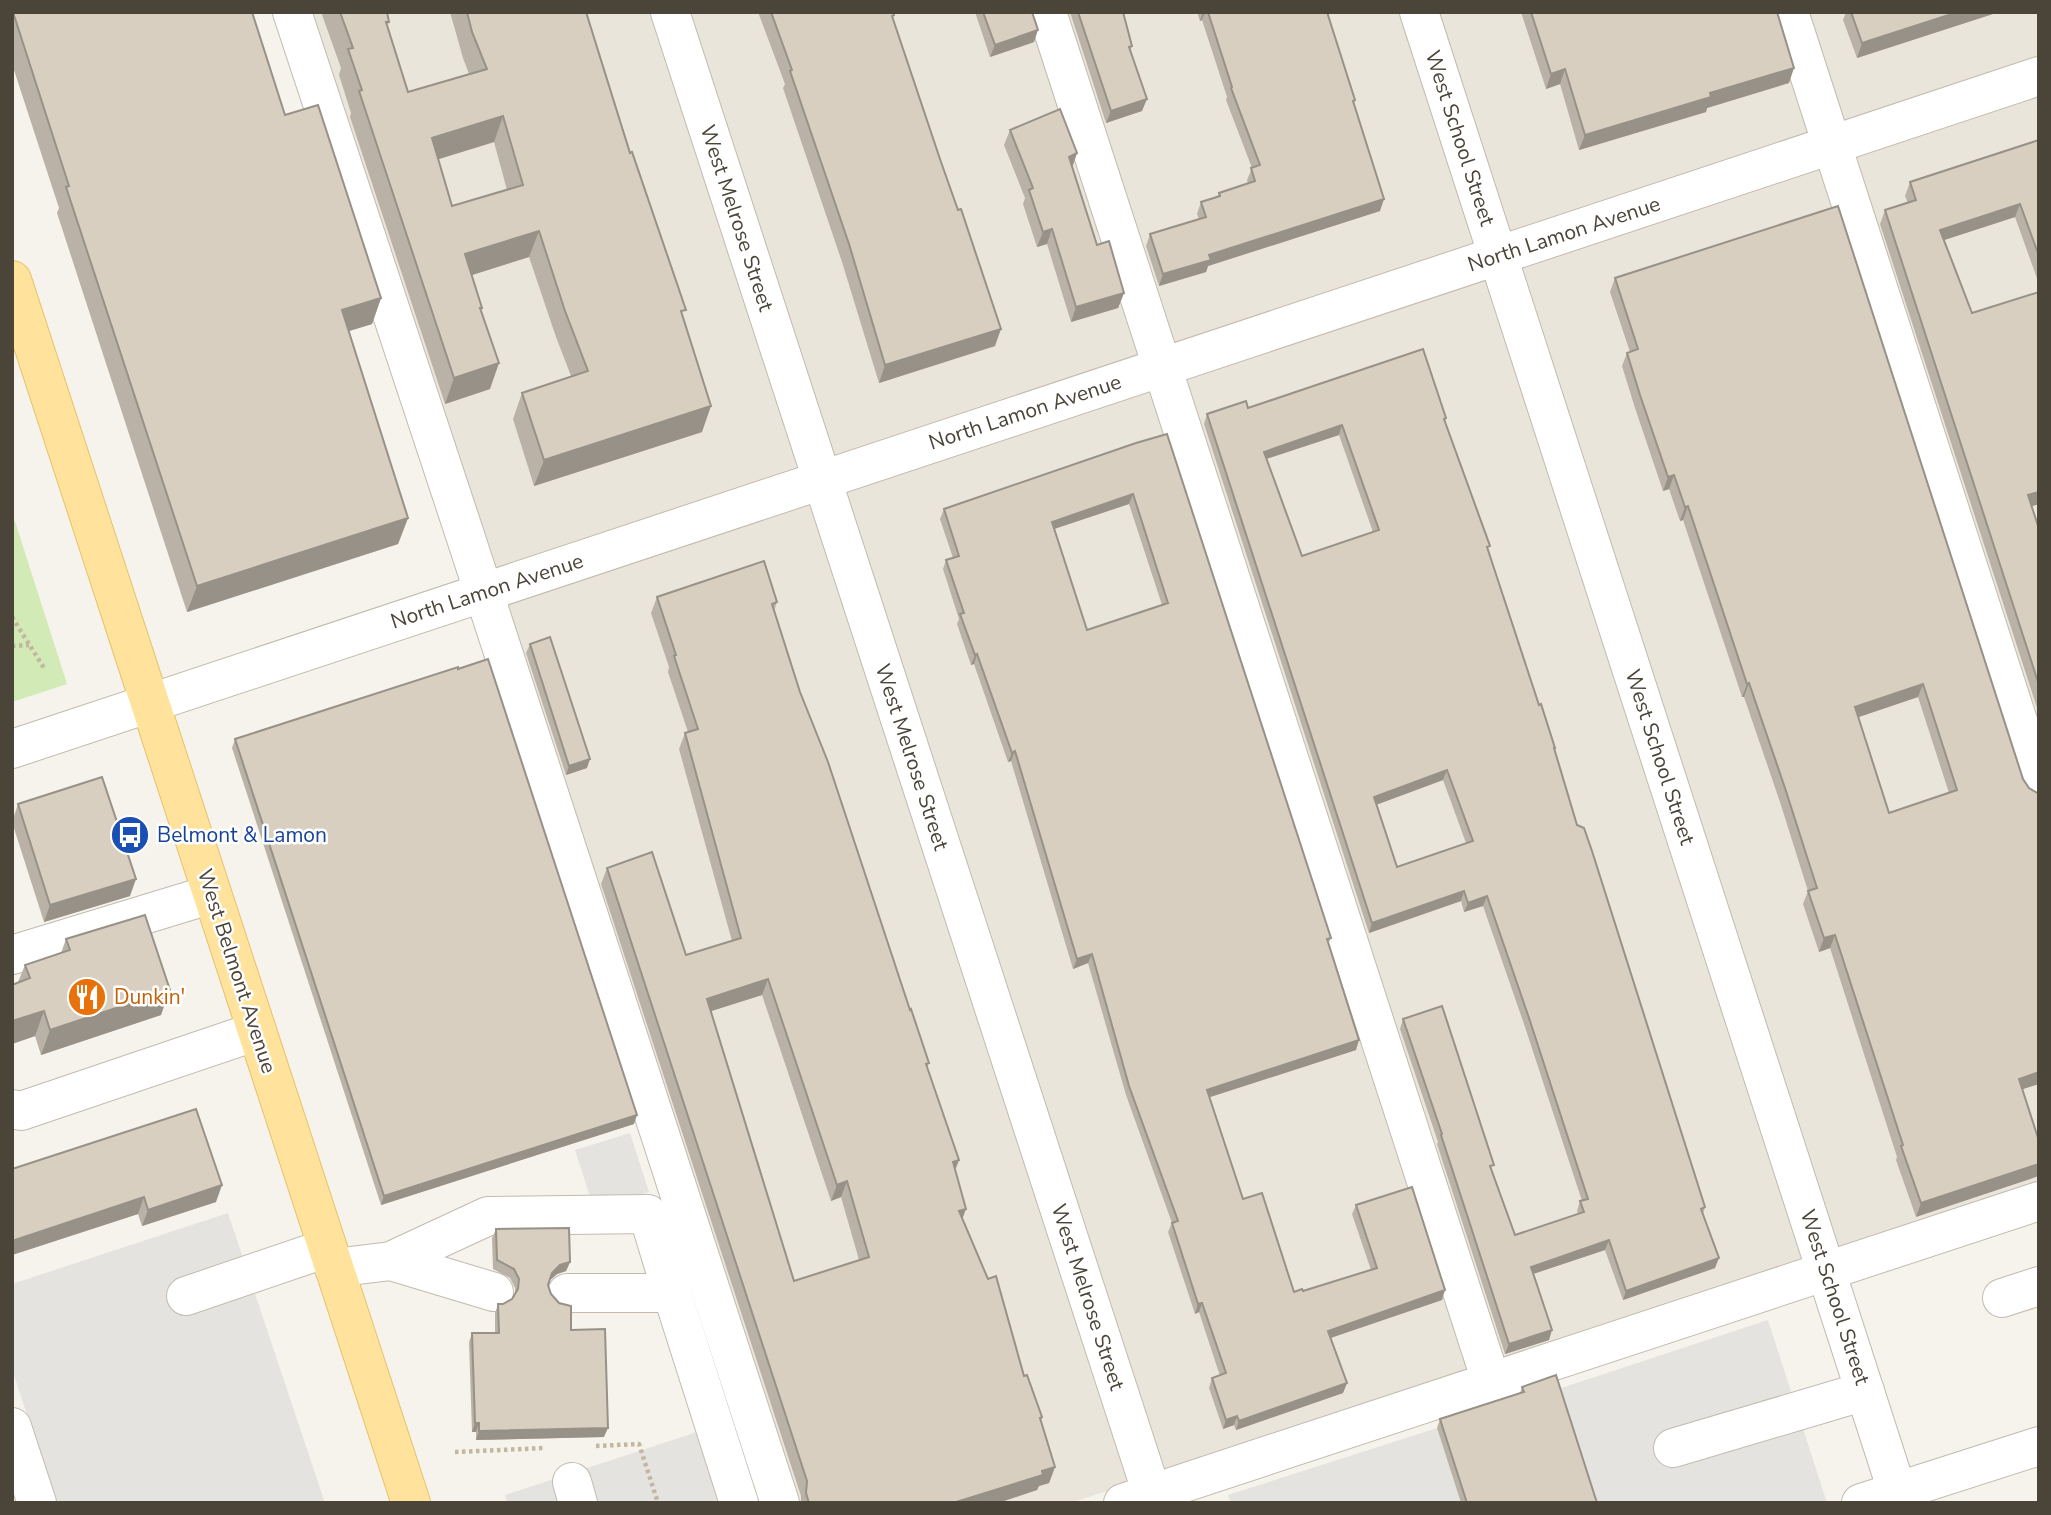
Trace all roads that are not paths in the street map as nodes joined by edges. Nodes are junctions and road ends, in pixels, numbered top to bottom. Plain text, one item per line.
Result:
1 (292, 12) edge
2 (670, 12) edge
3 (1047, 12) edge
4 (1419, 12) edge
5 (1789, 12) edge
6 (2039, 76) edge
7 (1831, 145) junction
8 (1499, 255) junction
9 (12, 280) edge
10 (1162, 367) junction
11 (822, 479) junction
12 (483, 592) junction
13 (150, 703) junction
14 (12, 749) edge
15 (2039, 786) edge
16 (212, 894) junction
17 (12, 955) edge
18 (257, 1031) junction
19 (12, 1109) edge
20 (2039, 1201) edge
21 (331, 1258) junction
22 (391, 1261) junction
23 (1826, 1271) junction
24 (2039, 1286) edge
25 (494, 1293) dead end
26 (567, 1293) dead end
27 (672, 1293) junction
28 (186, 1296) dead end
29 (2002, 1298) dead end
30 (1491, 1381) junction
31 (1865, 1391) junction
32 (12, 1426) edge
33 (2039, 1446) edge
34 (1673, 1448) dead end
35 (1899, 1497) edge
36 (1143, 1500) edge
37 (37, 1503) edge
38 (411, 1503) edge
39 (739, 1503) edge
40 (780, 1503) edge
41 (1861, 1503) edge

1 - 12 street
2 - 11 street, West Melrose Street
3 - 10 street
4 - 8 street, West School Street
5 - 7 street
6 - 7 street, North Lamon Avenue
7 - 8 street, North Lamon Avenue
7 - 15 street
8 - 10 street, North Lamon Avenue
8 - 23 street, West School Street
9 - 13 main road, West Belmont Avenue
10 - 11 street, North Lamon Avenue
10 - 30 street
11 - 12 street, North Lamon Avenue
11 - 36 street, West Melrose Street
12 - 13 street, North Lamon Avenue
12 - 40 street
13 - 14 street, North Lamon Avenue
13 - 16 main road, West Belmont Avenue
16 - 17 street
16 - 18 main road, West Belmont Avenue
18 - 19 street
18 - 21 main road, West Belmont Avenue
20 - 23 street
21 - 22 street
21 - 28 street
21 - 38 main road, West Belmont Avenue
22 - 25 street
22 - 27 street
23 - 30 street
23 - 31 street, West School Street
24 - 29 street
26 - 27 street
27 - 39 street
30 - 36 street
31 - 34 street
31 - 35 street, West School Street
32 - 37 street
33 - 35 street
35 - 41 street

